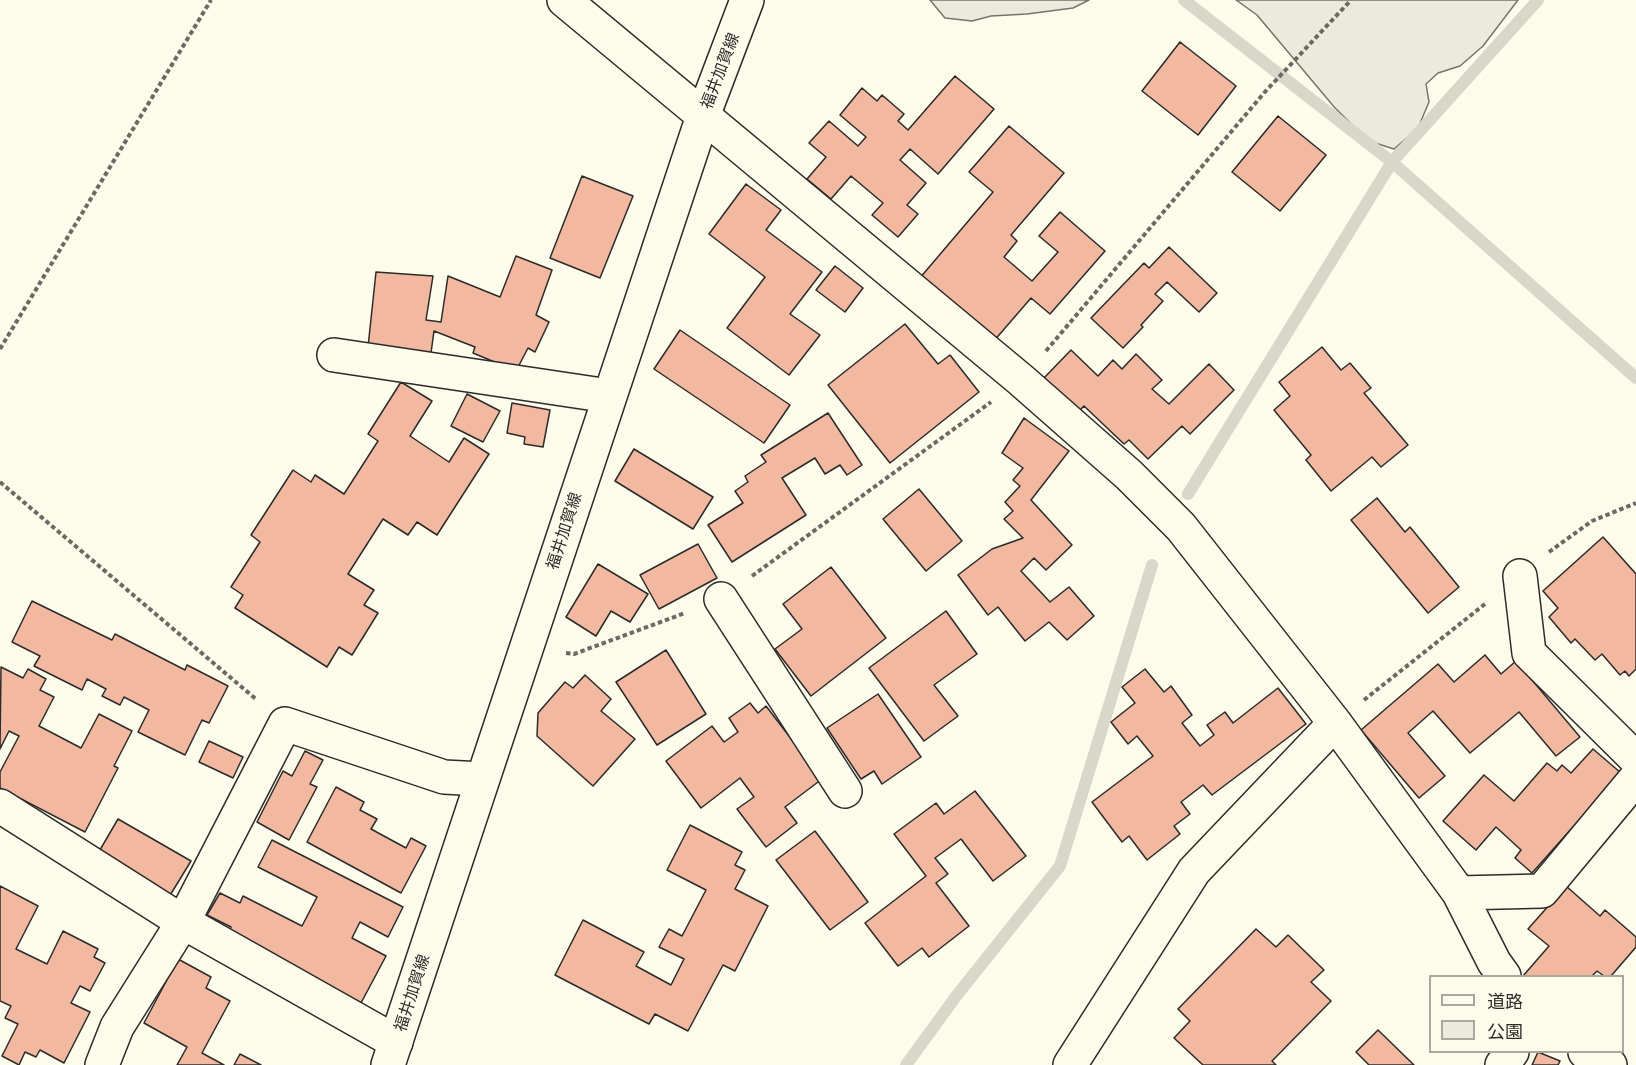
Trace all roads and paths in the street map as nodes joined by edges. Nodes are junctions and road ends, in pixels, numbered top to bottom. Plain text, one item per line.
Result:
1 (211, 0) edge
2 (564, 0) edge
3 (747, 0) edge
4 (703, 116) junction
5 (0, 349) edge
6 (334, 355) dead end
7 (609, 396) junction
8 (0, 482) edge
9 (1520, 576) dead end
10 (721, 599) dead end
11 (1335, 723) junction
12 (285, 724) junction
13 (1636, 759) edge
14 (1636, 778) edge
15 (482, 779) junction
16 (845, 791) dead end
17 (0, 806) edge
18 (1459, 893) junction
19 (183, 922) junction
20 (1503, 975) edge
21 (392, 1053) edge
22 (1511, 1053) edge
23 (1587, 1053) edge
24 (1074, 1063) edge
25 (102, 1065) edge
26 (1502, 1065) edge
27 (1610, 1065) edge

1 - 5 path
2 - 4 street
3 - 4 street, 福井加賀線
4 - 7 street, 福井加賀線
4 - 11 street
6 - 7 street
7 - 15 street, 福井加賀線
8 - 12 path
9 - 13 street
10 - 16 street
11 - 18 street
11 - 24 street
12 - 15 street
12 - 19 street
14 - 18 street
15 - 21 street, 福井加賀線
17 - 19 street
18 - 20 street
19 - 21 street
19 - 25 street
22 - 26 street
23 - 27 street

